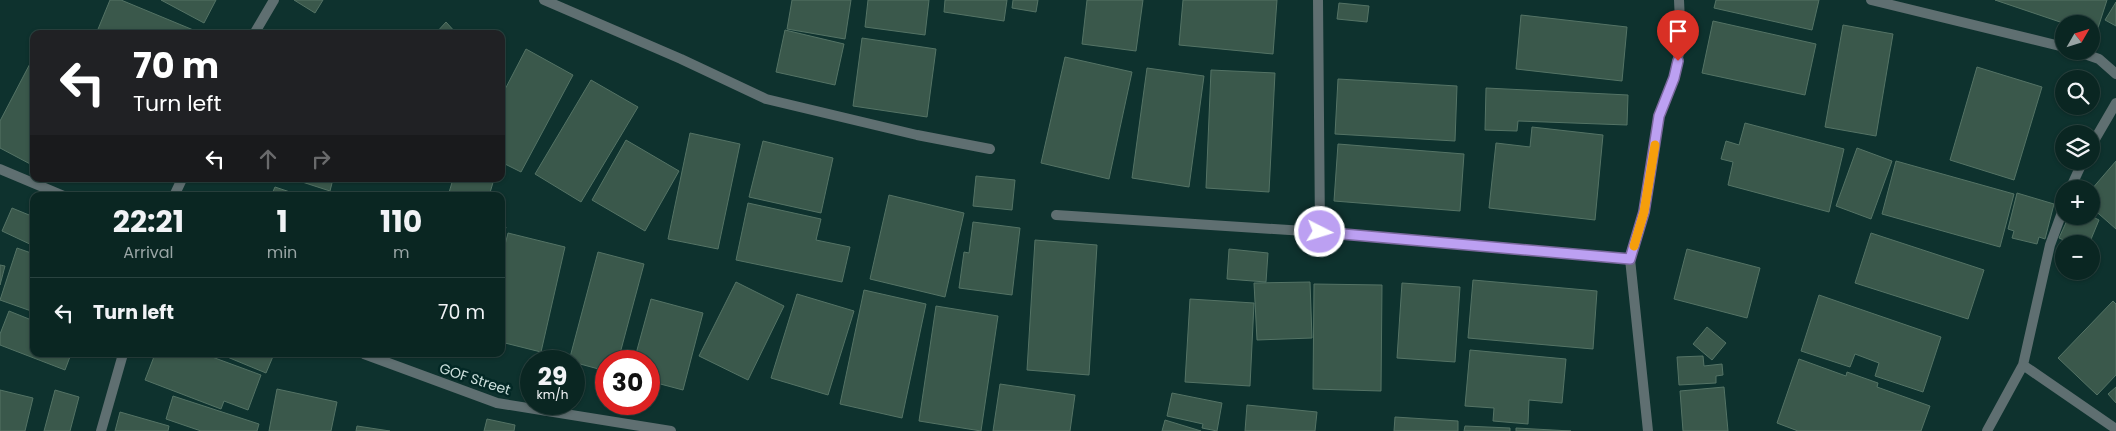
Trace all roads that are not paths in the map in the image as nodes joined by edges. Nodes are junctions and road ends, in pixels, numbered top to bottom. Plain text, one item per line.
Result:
1 (274, 0) edge
2 (544, 0) edge
3 (1318, 0) edge
4 (1680, 0) edge
5 (1870, 0) edge
6 (256, 30) edge
7 (2055, 45) edge
8 (2099, 60) edge
9 (2116, 74) edge
10 (2116, 103) edge
11 (2100, 131) edge
12 (990, 149) dead end
13 (0, 169) edge
14 (30, 182) edge
15 (31, 182) edge
16 (55, 192) edge
17 (1056, 215) dead end
18 (2057, 225) edge
19 (1320, 232) junction
20 (1630, 259) junction
21 (123, 357) edge
22 (372, 357) edge
23 (2024, 365) junction
24 (2116, 429) edge
25 (101, 431) edge
26 (671, 431) edge
27 (1648, 431) edge
28 (1987, 431) edge

1 - 6 street
2 - 12 street
3 - 19 street
4 - 20 street
5 - 7 street
8 - 9 street
10 - 11 street
13 - 14 street
15 - 16 street
17 - 19 street
18 - 23 street
19 - 20 street
20 - 27 street
21 - 25 street
22 - 26 street, GOF Street
23 - 24 street
23 - 28 street

